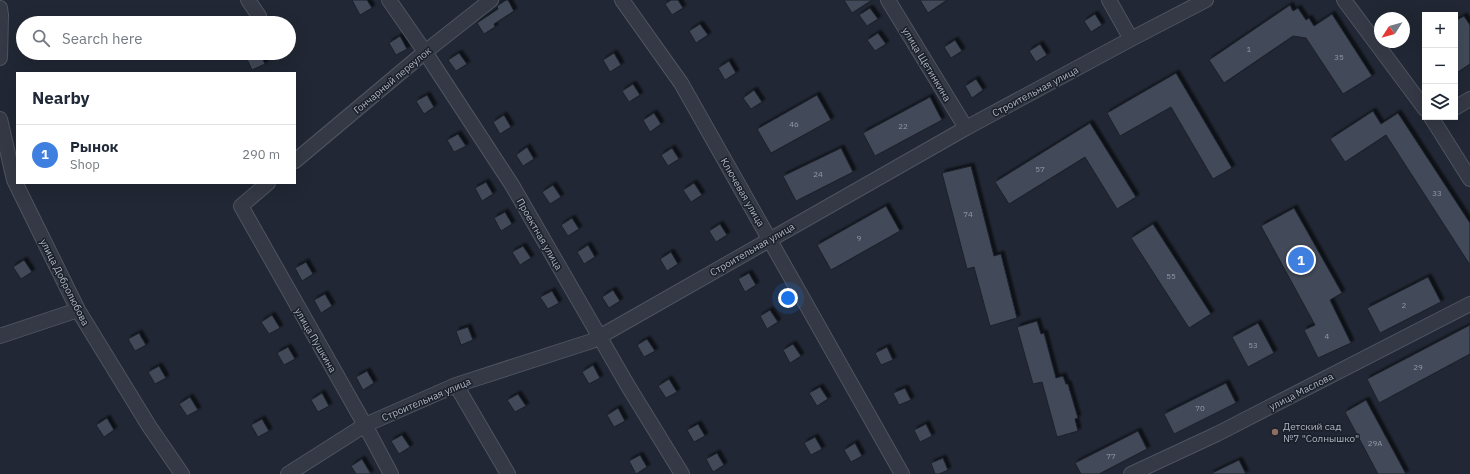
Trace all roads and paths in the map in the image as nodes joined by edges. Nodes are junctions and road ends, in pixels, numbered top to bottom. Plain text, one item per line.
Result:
1 (248, 0) edge
2 (389, 0) edge
3 (491, 0) edge
4 (622, 0) edge
5 (888, 0) edge
6 (1109, 0) edge
7 (1344, 0) edge
8 (1202, 1) edge
9 (0, 8) edge
10 (259, 16) dead end
11 (1131, 39) junction
12 (425, 52) junction
13 (0, 58) edge
14 (1470, 99) edge
15 (1422, 105) edge
16 (1458, 106) edge
17 (0, 119) edge
18 (1436, 120) edge
19 (966, 128) junction
20 (296, 160) edge
21 (1470, 180) edge
22 (267, 184) edge
23 (770, 239) junction
24 (1470, 304) edge
25 (78, 310) junction
26 (0, 336) edge
27 (600, 337) junction
28 (456, 385) junction
29 (365, 425) junction
30 (182, 474) edge
31 (288, 474) edge
32 (392, 474) edge
33 (508, 474) edge
34 (682, 474) edge
35 (902, 474) edge
36 (1131, 474) edge

1 - 10 street
2 - 12 street, Проектная улица
3 - 12 street, Гончарный переулок
4 - 23 street, Ключевая улица
5 - 19 street, улица Щетинкина
6 - 11 street
7 - 15 street
8 - 11 street, Строительная улица
9 - 13 street
11 - 19 street, Строительная улица
12 - 20 street, Гончарный переулок
12 - 27 street, Проектная улица
14 - 16 street
17 - 25 street, улица Добролюбова
18 - 21 street
19 - 23 street, Строительная улица
22 - 29 street, улица Пушкина
23 - 27 street, Строительная улица
23 - 35 street, Ключевая улица
24 - 36 street, улица Маслова
25 - 26 street
25 - 30 street, улица Добролюбова
27 - 28 street, Строительная улица
27 - 34 street, Проектная улица
28 - 29 street, Строительная улица
28 - 33 street
29 - 31 street, Строительная улица
29 - 32 street, улица Пушкина

